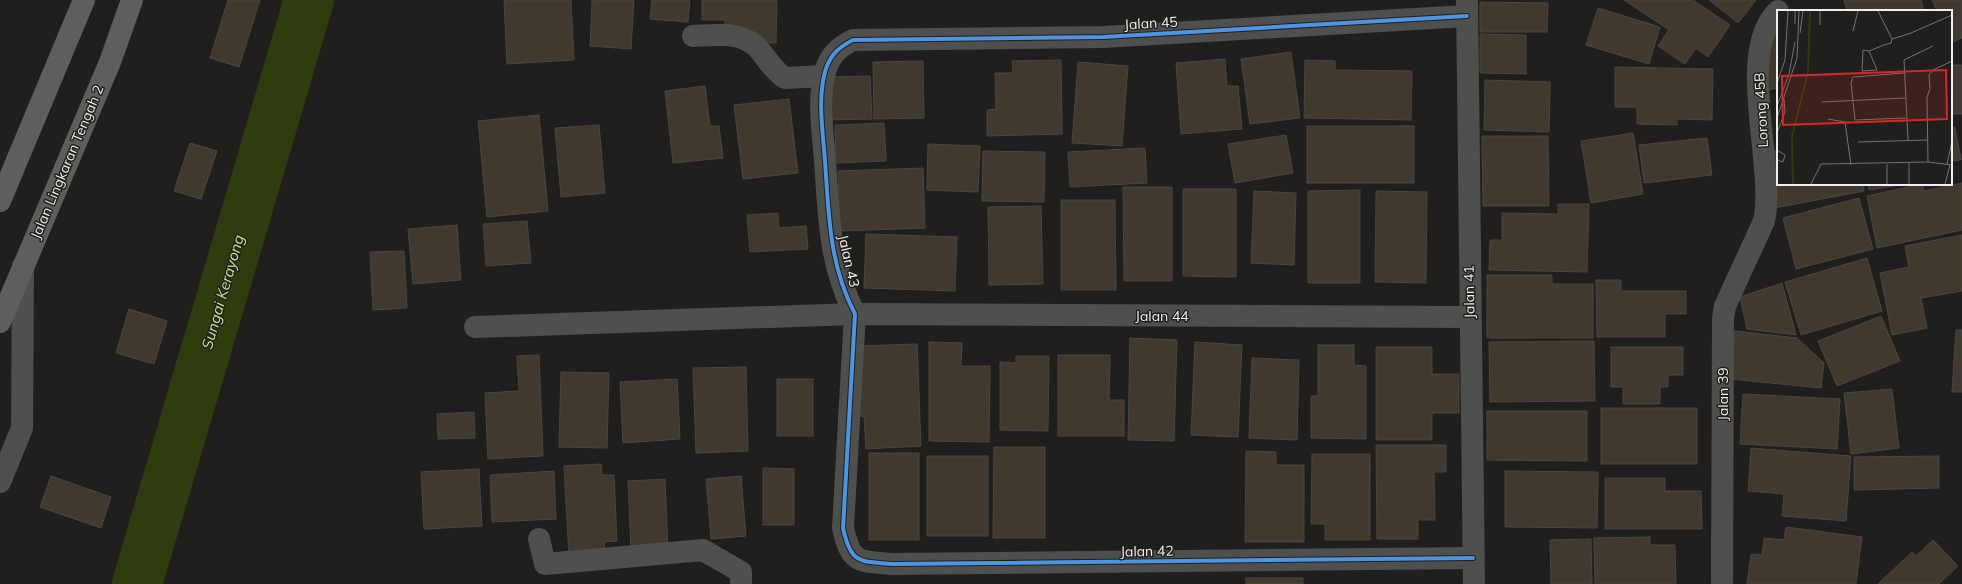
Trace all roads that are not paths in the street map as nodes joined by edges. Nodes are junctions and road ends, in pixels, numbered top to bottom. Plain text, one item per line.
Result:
1 (84, 0) edge
2 (132, 0) edge
3 (1790, 0) edge
4 (1467, 8) edge
5 (1779, 10) edge
6 (1777, 13) edge
7 (693, 36) dead end
8 (838, 48) joint
9 (824, 76) junction
10 (0, 202) edge
11 (1766, 214) joint
12 (23, 266) junction
13 (855, 314) junction
14 (1470, 317) junction
15 (0, 322) edge
16 (475, 327) dead end
17 (0, 482) edge
18 (539, 539) dead end
19 (1473, 558) junction
20 (741, 584) edge
21 (1474, 584) edge
22 (1722, 584) edge

1 - 10 highway
2 - 12 highway, Jalan Lingkaran Tengah 2
3 - 5 street, Lorong 45B
4 - 8 street, Jalan 45
4 - 14 street, Jalan 41
6 - 11 street, Lorong 45B
7 - 9 street
8 - 9 street, Jalan 43
9 - 13 street, Jalan 43
11 - 22 street, Jalan 39
12 - 15 highway, Jalan Lingkaran Tengah 2
12 - 17 street
13 - 14 street, Jalan 44
13 - 16 street, Jalan 44
13 - 19 street, Jalan 42
14 - 19 street, Jalan 41
18 - 20 street
19 - 21 street, Jalan 41

